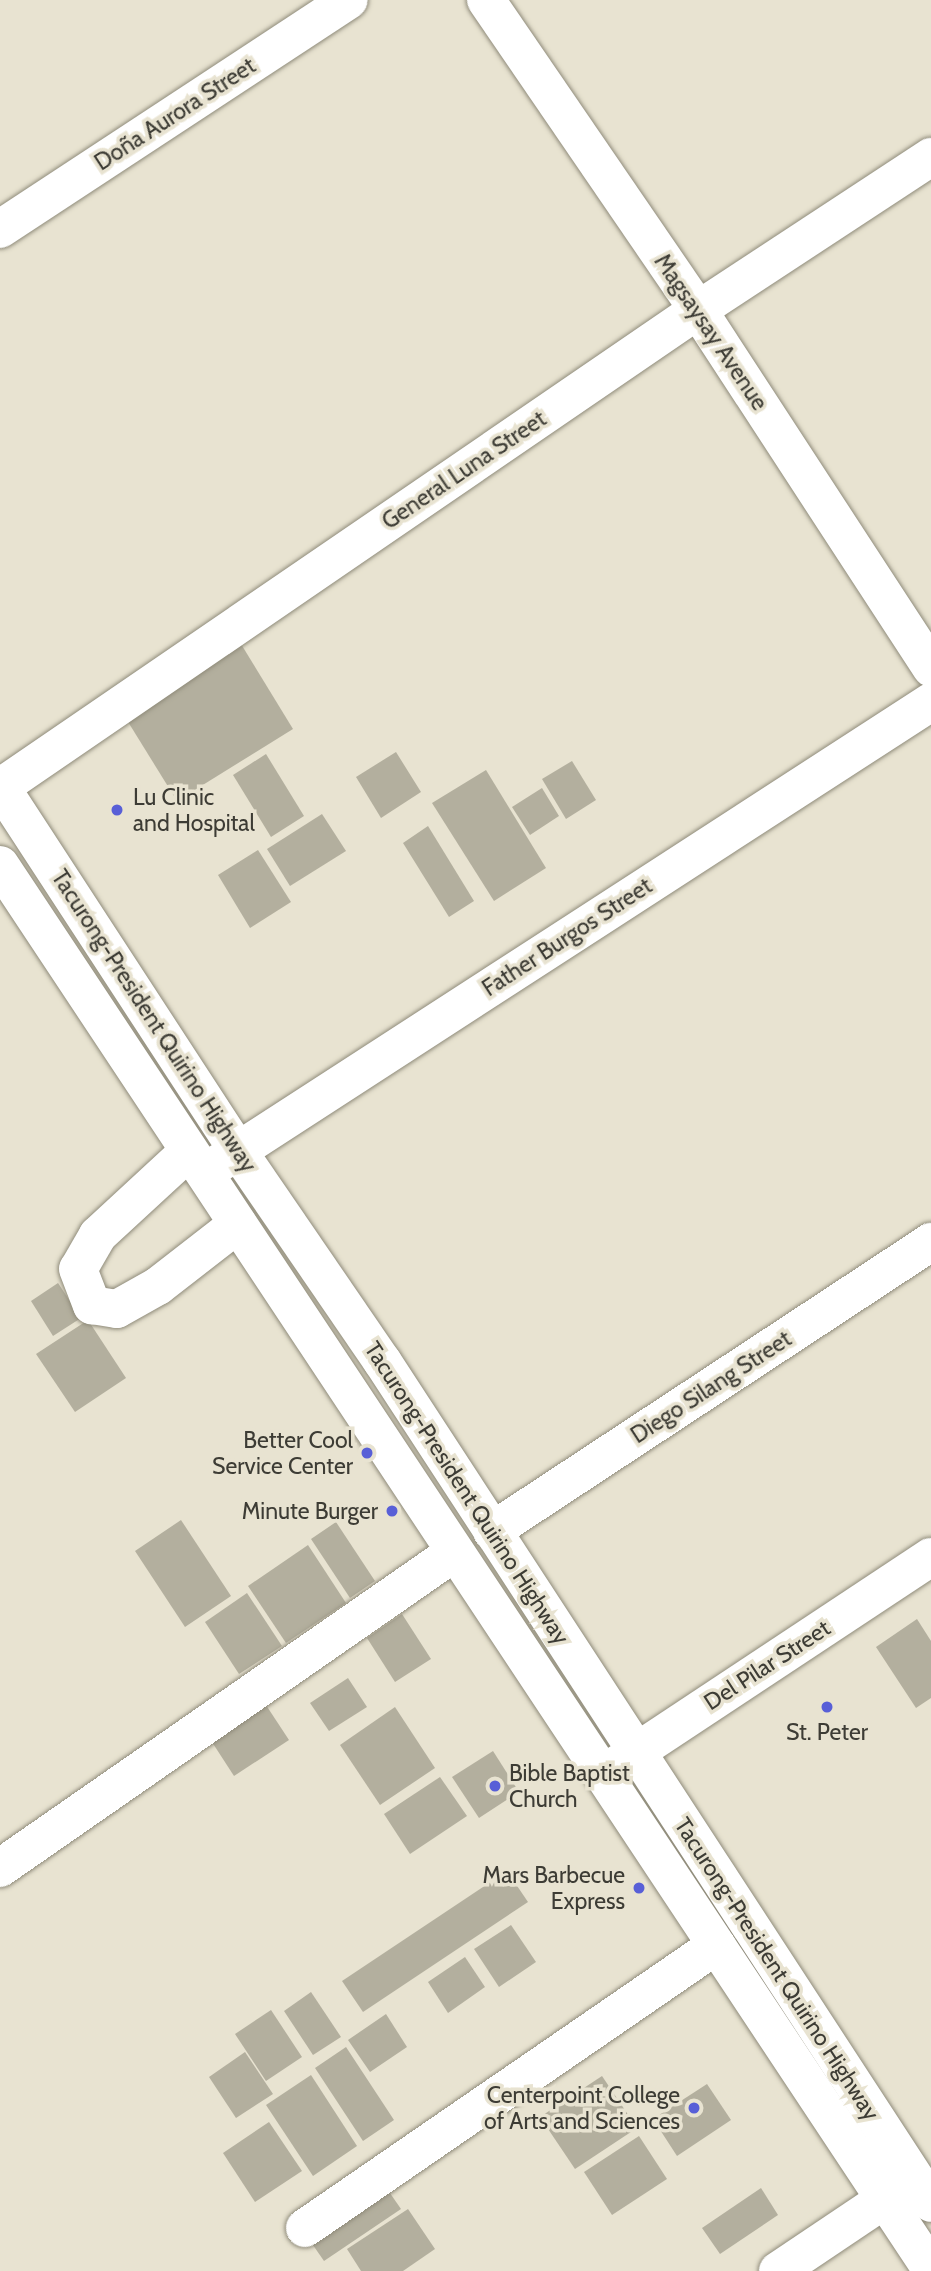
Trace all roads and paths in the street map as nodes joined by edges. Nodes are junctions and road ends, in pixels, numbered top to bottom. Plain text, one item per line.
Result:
1 (349, 0) edge
2 (486, 0) edge
3 (931, 157) edge
4 (0, 229) edge
5 (698, 310) junction
6 (931, 668) edge
7 (931, 702) edge
8 (0, 787) edge
9 (0, 865) edge
10 (238, 1151) junction
11 (197, 1162) junction
12 (238, 1224) junction
13 (931, 1242) edge
14 (492, 1531) junction
15 (455, 1552) junction
16 (931, 1557) edge
17 (635, 1752) junction
18 (603, 1774) junction
19 (0, 1868) edge
20 (716, 1945) junction
21 (885, 2199) junction
22 (931, 2203) edge
23 (305, 2228) dead end
24 (931, 2269) edge
25 (778, 2271) edge

1 - 4 main road, Doña Aurora Street
2 - 5 main road, Magsaysay Avenue
3 - 5 main road, General Luna Street
5 - 6 main road, Magsaysay Avenue
5 - 8 main road, General Luna Street
7 - 10 main road, Father Burgos Street
8 - 10 main road, Tacurong-President Quirino Highway
9 - 11 main road, Tacurong-President Quirino Highway
10 - 11 main road, Father Burgos Street
10 - 14 main road, Tacurong-President Quirino Highway
11 - 12 main road, Tacurong-President Quirino Highway
11 - 12 main road, Father Burgos Street
12 - 15 main road, Tacurong-President Quirino Highway
13 - 14 main road, Diego Silang Street
14 - 17 main road, Tacurong-President Quirino Highway
15 - 18 main road, Tacurong-President Quirino Highway
15 - 19 main road
16 - 17 main road, Del Pilar Street
17 - 18 main road, Del Pilar Street
17 - 22 main road, Tacurong-President Quirino Highway
18 - 20 main road, Tacurong-President Quirino Highway
20 - 21 main road, Tacurong-President Quirino Highway
20 - 23 main road
21 - 24 main road, Tacurong-President Quirino Highway
21 - 25 main road

